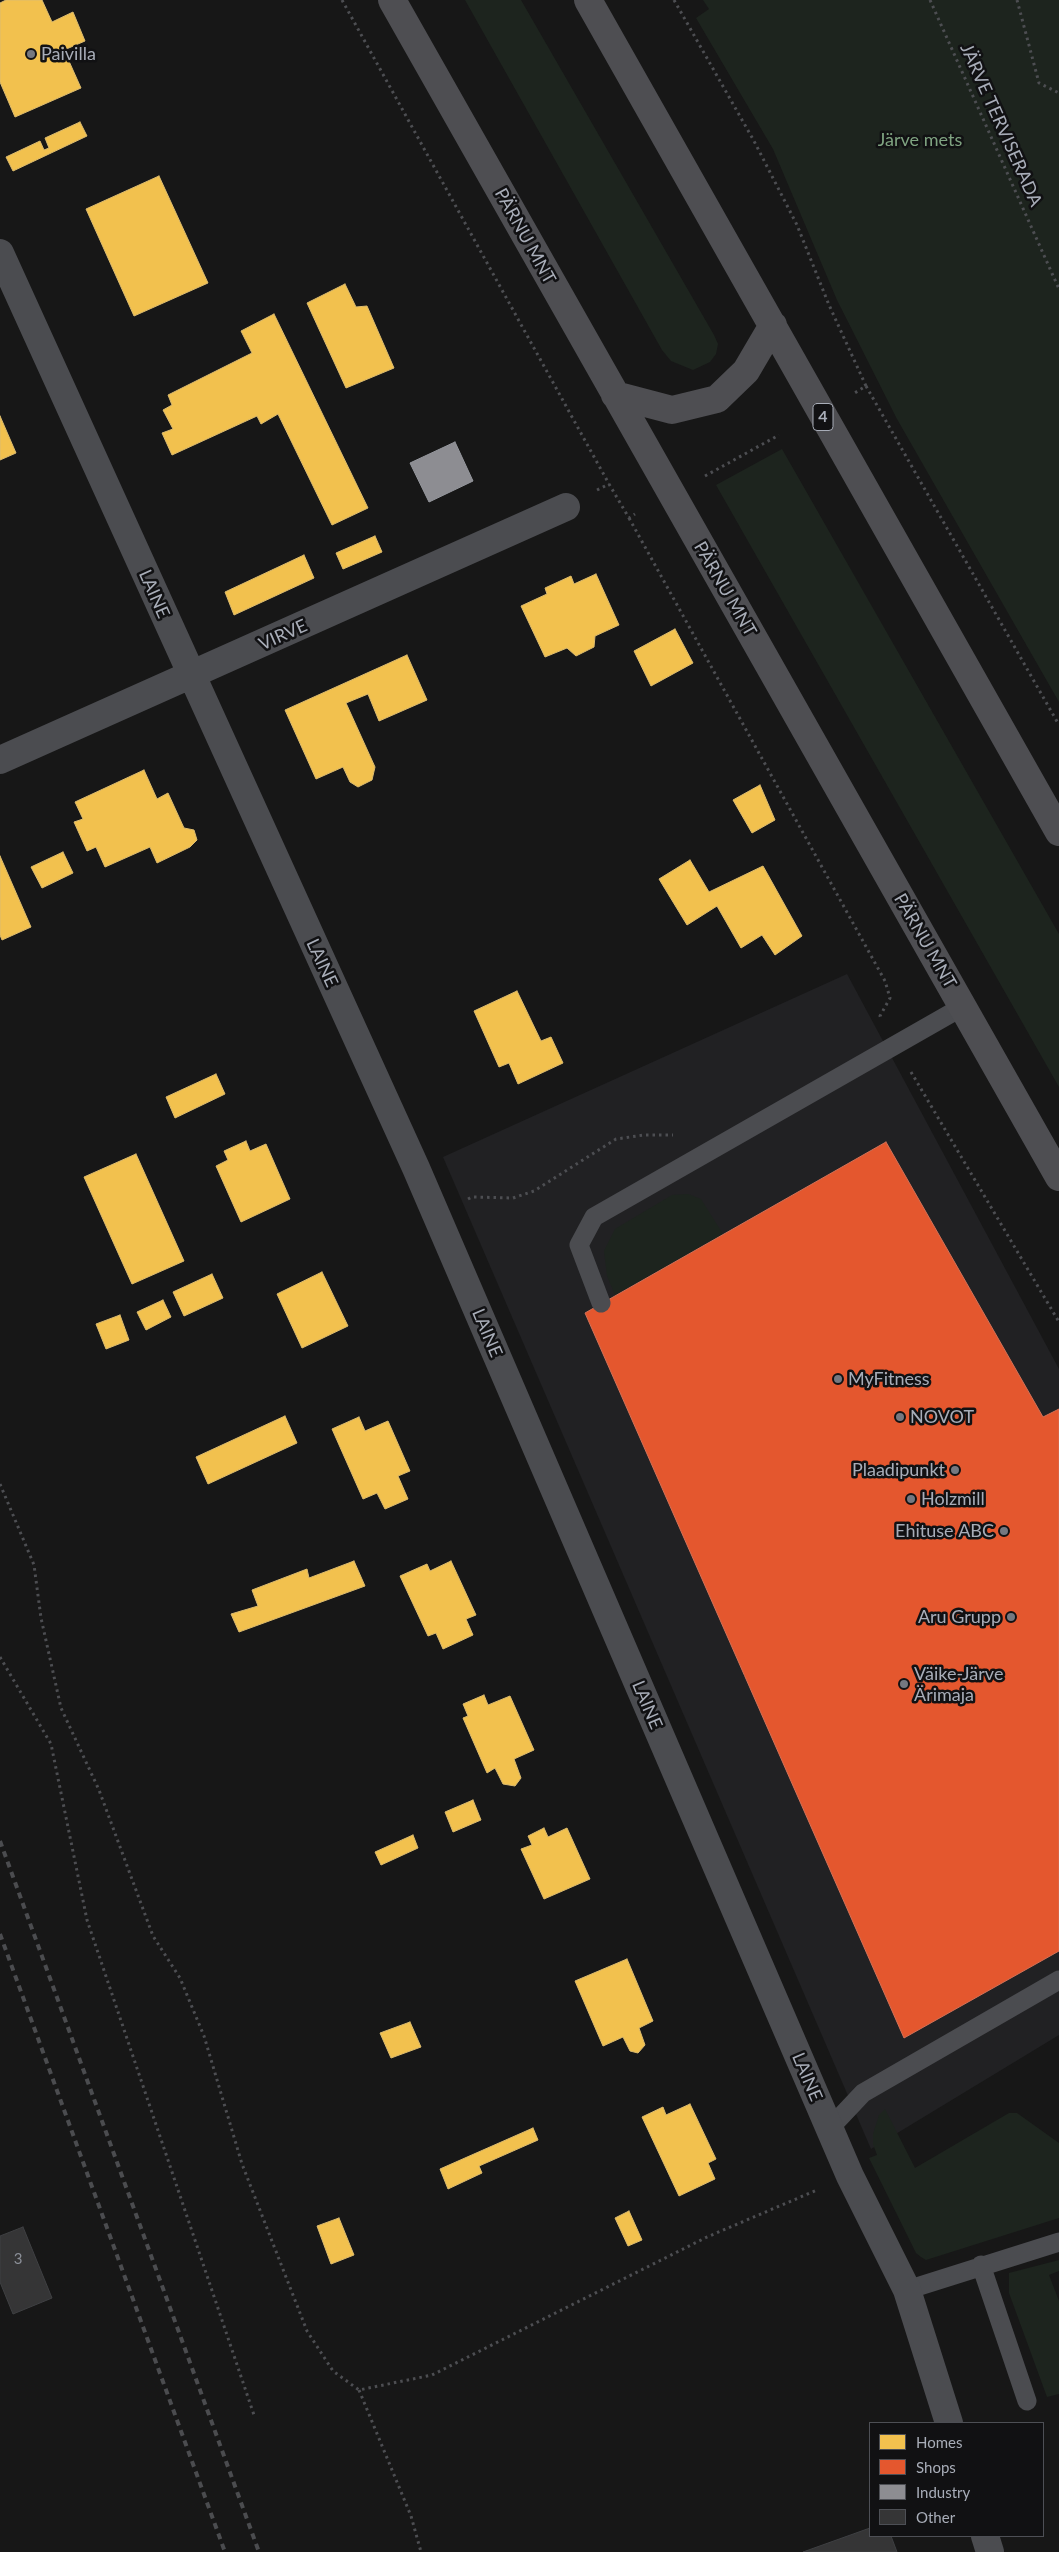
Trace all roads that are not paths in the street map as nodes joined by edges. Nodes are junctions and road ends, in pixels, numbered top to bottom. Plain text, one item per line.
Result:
1 (392, 0) edge
2 (588, 0) edge
3 (0, 252) edge
4 (773, 325) junction
5 (615, 395) junction
6 (566, 507) dead end
7 (191, 676) junction
8 (0, 760) edge
9 (1059, 832) edge
10 (962, 1006) junction
11 (1059, 1177) edge
12 (601, 1303) dead end
13 (1059, 1980) edge
14 (830, 2128) junction
15 (1059, 2242) edge
16 (981, 2265) junction
17 (907, 2290) junction
18 (1027, 2401) dead end
19 (948, 2422) edge
20 (985, 2537) edge
21 (990, 2552) edge

1 - 5 highway, PÄRNU MNT
2 - 4 highway, 4
3 - 7 street, LAINE
4 - 5 highway
4 - 9 highway, 4
5 - 10 highway, PÄRNU MNT
6 - 7 street, VIRVE
7 - 8 street, VIRVE
7 - 14 street, LAINE
10 - 11 highway, PÄRNU MNT
10 - 12 lane
13 - 14 lane
14 - 17 street, LAINE
15 - 16 lane
16 - 17 lane
16 - 18 lane
17 - 19 street, LAINE
20 - 21 street

